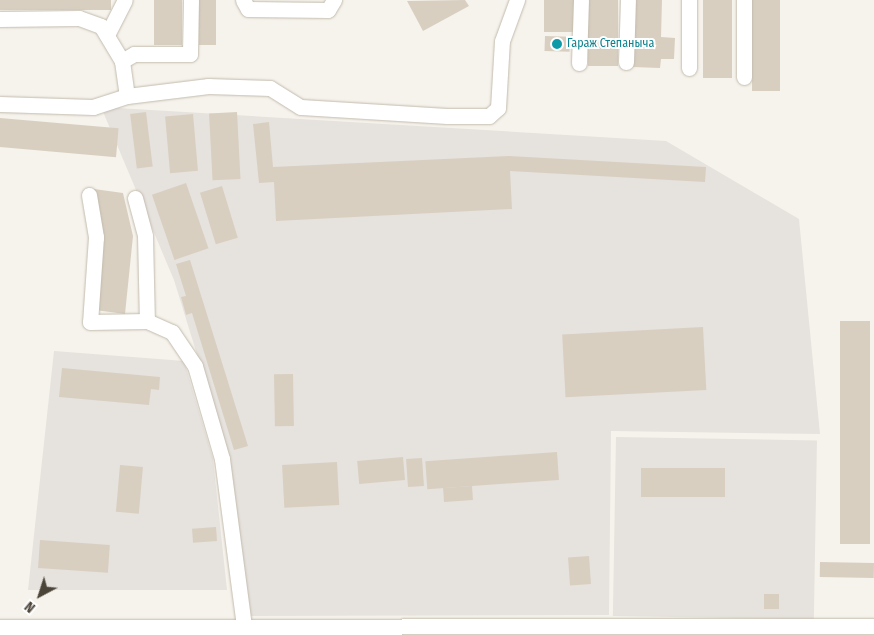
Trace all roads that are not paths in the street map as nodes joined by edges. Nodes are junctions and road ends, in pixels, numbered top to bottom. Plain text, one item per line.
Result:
1 (125, 0) edge
2 (191, 0) edge
3 (242, 0) edge
4 (334, 0) edge
5 (517, 0) edge
6 (581, 0) edge
7 (628, 0) edge
8 (689, 0) edge
9 (744, 0) edge
10 (0, 19) edge
11 (106, 35) junction
12 (122, 61) junction
13 (626, 62) dead end
14 (579, 63) dead end
15 (689, 68) dead end
16 (744, 77) dead end
17 (127, 96) junction
18 (0, 104) edge
19 (89, 195) dead end
20 (135, 198) dead end
21 (147, 321) junction
22 (244, 626) junction
23 (874, 626) edge
24 (0, 627) edge
25 (344, 630) edge

1 - 11 street
2 - 12 street
3 - 4 street
5 - 17 street
6 - 14 street
7 - 13 street
8 - 15 street
9 - 16 street
10 - 11 street
11 - 12 street
12 - 17 street
17 - 18 street
19 - 21 street
20 - 21 street
21 - 22 street
22 - 24 street
22 - 25 street
23 - 25 street

